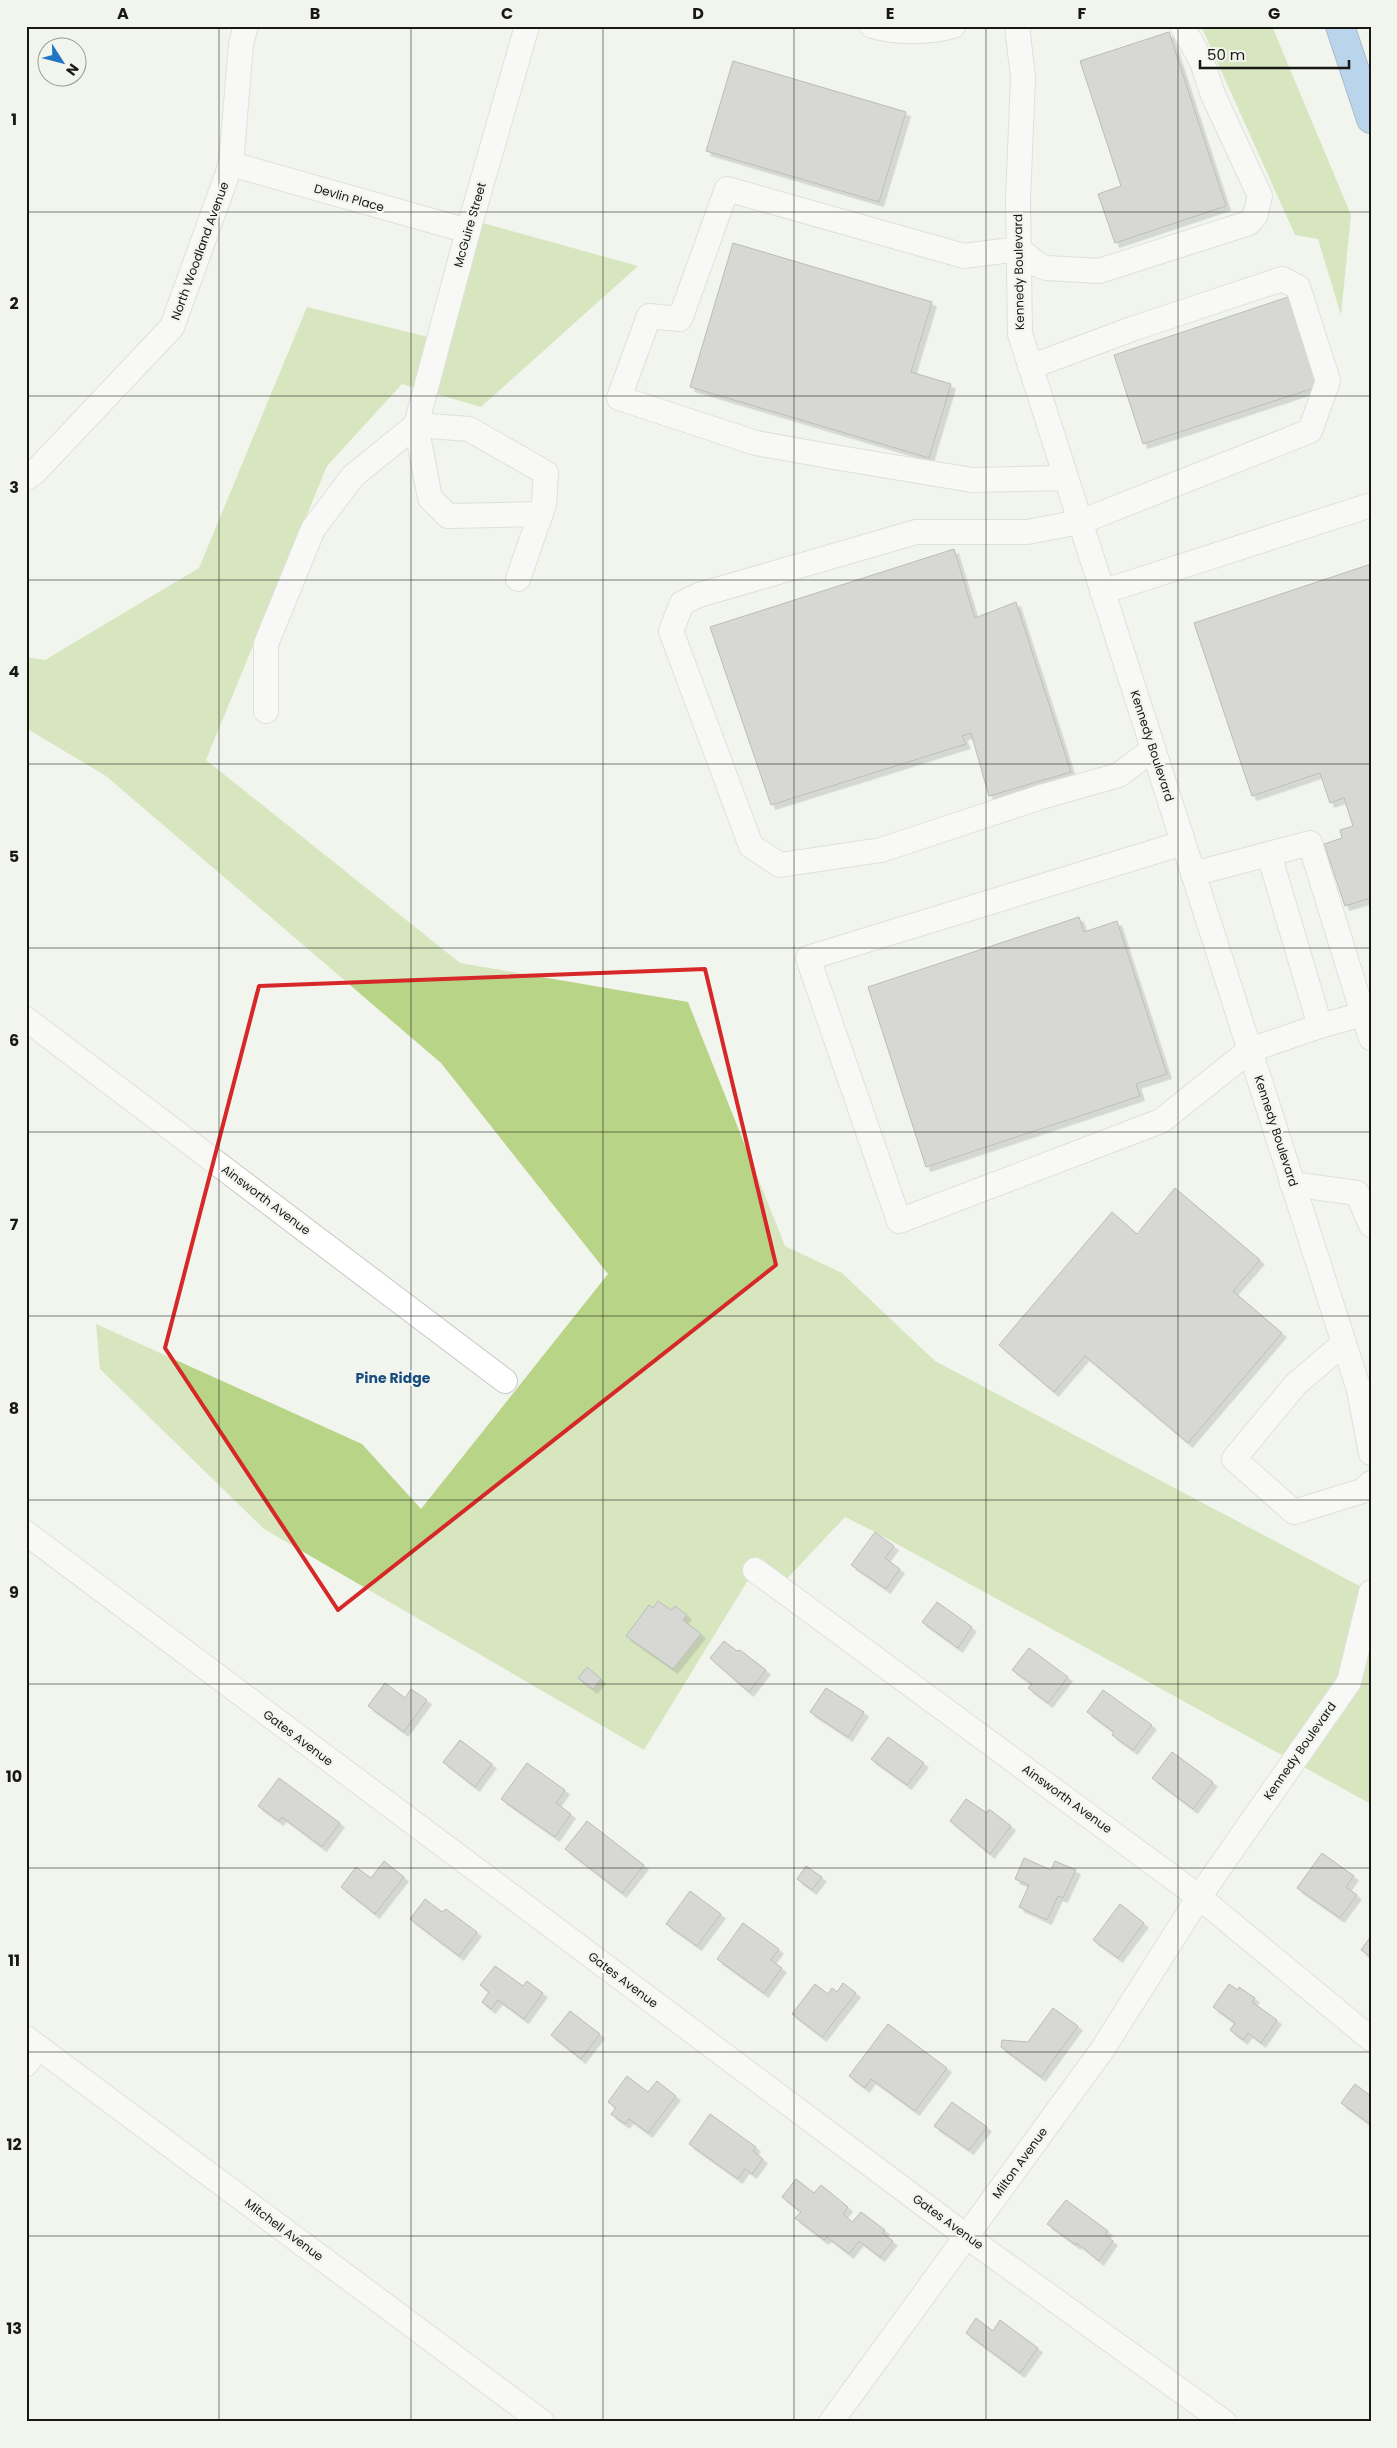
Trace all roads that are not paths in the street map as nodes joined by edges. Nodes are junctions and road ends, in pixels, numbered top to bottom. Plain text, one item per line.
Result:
1 (246, 26) edge
2 (527, 26) edge
3 (872, 26) edge
4 (953, 26) edge
5 (1017, 26) edge
6 (1182, 26) edge
7 (1340, 26) edge
8 (1371, 119) edge
9 (231, 164) junction
10 (468, 231) junction
11 (1019, 249) junction
12 (1030, 367) junction
13 (416, 425) junction
14 (26, 478) edge
15 (1066, 478) junction
16 (1371, 505) edge
17 (541, 514) junction
18 (1080, 522) junction
19 (518, 579) dead end
20 (1102, 592) junction
21 (266, 711) dead end
22 (1153, 749) junction
23 (1183, 843) junction
24 (1269, 854) junction
25 (1193, 874) junction
26 (1363, 1014) junction
27 (26, 1019) edge
28 (1320, 1026) junction
29 (1371, 1038) edge
30 (1250, 1050) junction
31 (1292, 1184) junction
32 (1371, 1225) edge
33 (1344, 1343) junction
34 (505, 1382) dead end
35 (1371, 1453) edge
36 (1371, 1483) edge
37 (26, 1534) edge
38 (755, 1570) dead end
39 (1371, 1592) edge
40 (1199, 1897) junction
41 (1371, 2039) edge
42 (30, 2050) edge
43 (966, 2236) junction
44 (542, 2422) edge
45 (831, 2422) edge
46 (1224, 2422) edge

1 - 9 street, North Woodland Avenue
2 - 10 street, McGuire Street
3 - 4 street
5 - 11 street, Kennedy Boulevard
6 - 11 street
7 - 8 highway
9 - 10 street, Devlin Place
9 - 14 street, North Woodland Avenue
10 - 13 street, McGuire Street
11 - 12 street, Kennedy Boulevard
11 - 15 street
12 - 15 street, Kennedy Boulevard
12 - 18 street
13 - 17 street
13 - 17 street
13 - 21 street
15 - 18 street, Kennedy Boulevard
16 - 20 street
17 - 19 street
18 - 20 street, Kennedy Boulevard
18 - 22 street
20 - 22 street, Kennedy Boulevard
22 - 23 street, Kennedy Boulevard
23 - 25 street, Kennedy Boulevard
23 - 30 street
24 - 25 street
24 - 26 street
24 - 28 street
25 - 30 street, Kennedy Boulevard
26 - 28 street
26 - 29 street
27 - 34 street, Ainsworth Avenue
28 - 30 street
30 - 31 street, Kennedy Boulevard
31 - 32 street
31 - 33 street, Kennedy Boulevard
33 - 35 street, Kennedy Boulevard
33 - 36 street
37 - 43 street, Gates Avenue
38 - 40 street, Ainsworth Avenue
39 - 40 street, Kennedy Boulevard
40 - 41 street, Ainsworth Avenue
40 - 43 street, Milton Avenue
42 - 44 street, Mitchell Avenue
43 - 45 street, Milton Avenue
43 - 46 street, Gates Avenue

